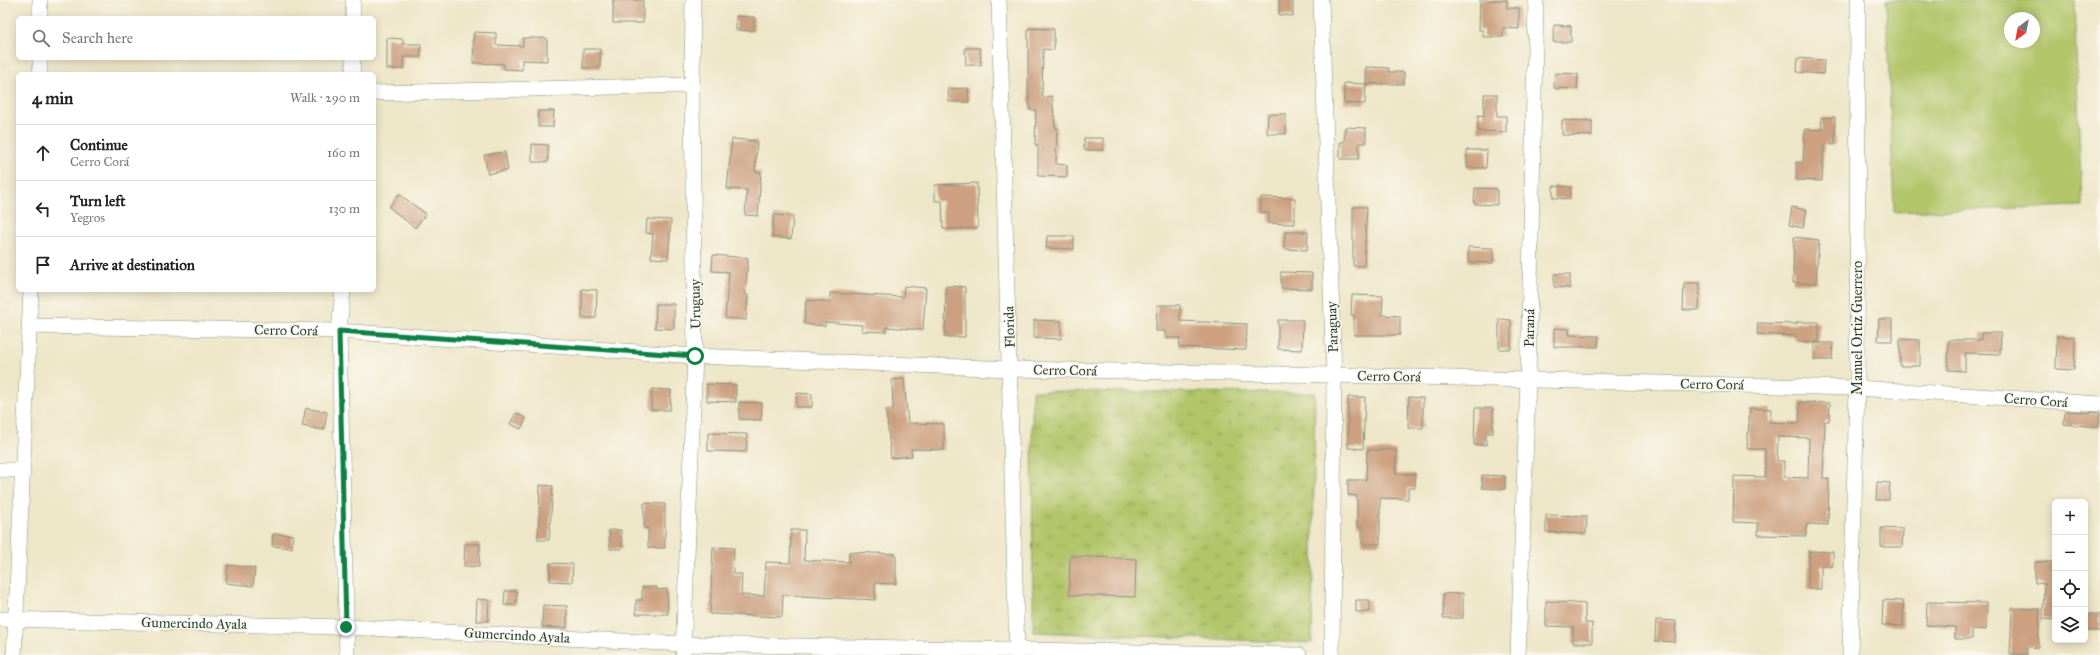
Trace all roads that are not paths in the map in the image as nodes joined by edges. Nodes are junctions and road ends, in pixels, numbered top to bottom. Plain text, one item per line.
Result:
1 (40, 0) edge
2 (353, 0) edge
3 (694, 0) edge
4 (999, 0) edge
5 (1321, 0) edge
6 (1536, 0) edge
7 (1858, 0) edge
8 (40, 16) edge
9 (353, 16) edge
10 (40, 60) edge
11 (353, 60) edge
12 (40, 72) edge
13 (353, 72) edge
14 (692, 85) junction
15 (376, 93) edge
16 (32, 292) edge
17 (343, 292) edge
18 (30, 326) junction
19 (339, 331) junction
20 (695, 356) junction
21 (1011, 369) junction
22 (1334, 374) junction
23 (1528, 379) junction
24 (1857, 388) junction
25 (2100, 404) edge
26 (0, 470) edge
27 (23, 470) junction
28 (0, 619) edge
29 (16, 619) junction
30 (346, 627) junction
31 (683, 649) edge
32 (1017, 652) edge
33 (14, 655) edge
34 (347, 655) edge
35 (1299, 655) edge
36 (1332, 655) edge
37 (1518, 655) edge
38 (1850, 655) edge

1 - 8 street
2 - 9 street
3 - 14 street, Uruguay
4 - 21 street, Florida
5 - 22 street, Paraguay
6 - 23 street, Paraná
7 - 24 street, Manuel Ortiz Guerrero
10 - 12 street
11 - 13 street
14 - 15 street
14 - 20 street, Uruguay
16 - 18 street
17 - 19 street
18 - 19 street, Cerro Corá
18 - 27 street
19 - 20 street, Cerro Corá
19 - 30 street
20 - 21 street, Cerro Corá
20 - 31 street, Uruguay
21 - 22 street, Cerro Corá
21 - 32 street, Florida
22 - 23 street, Cerro Corá
22 - 36 street, Paraguay
23 - 24 street, Cerro Corá
23 - 37 street, Paraná
24 - 25 street, Cerro Corá
24 - 38 street, Manuel Ortiz Guerrero
26 - 27 street
27 - 29 street
28 - 29 street, Gumercindo Ayala
29 - 30 street, Gumercindo Ayala
29 - 33 street
30 - 31 street, Gumercindo Ayala
30 - 34 street
31 - 32 street, Gumercindo Ayala
32 - 35 street, Gumercindo Ayala

